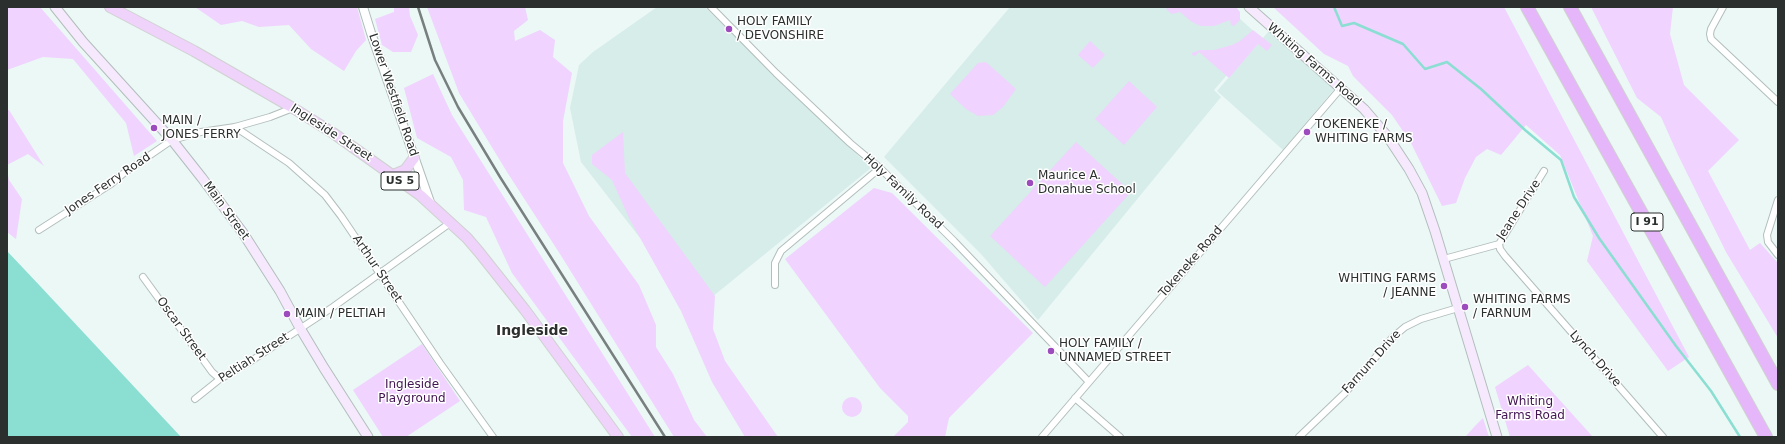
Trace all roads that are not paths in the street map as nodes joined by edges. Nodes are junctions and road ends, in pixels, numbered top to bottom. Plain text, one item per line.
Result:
1 (55, 7) edge
2 (110, 7) edge
3 (364, 7) edge
4 (711, 7) edge
5 (1248, 7) edge
6 (1526, 7) edge
7 (1570, 7) edge
8 (1723, 7) edge
9 (1341, 88) junction
10 (1778, 102) edge
11 (293, 108) junction
12 (235, 127) junction
13 (172, 140) junction
14 (414, 158) junction
15 (880, 168) junction
16 (1544, 170) dead end
17 (393, 175) junction
18 (1778, 200) edge
19 (432, 206) junction
20 (450, 223) junction
21 (39, 230) dead end
22 (1499, 244) junction
23 (1778, 255) edge
24 (1444, 259) junction
25 (380, 274) junction
26 (143, 277) dead end
27 (775, 285) dead end
28 (1458, 308) junction
29 (300, 328) junction
30 (220, 379) junction
31 (1089, 382) junction
32 (1778, 384) edge
33 (1075, 398) junction
34 (196, 399) dead end
35 (368, 437) edge
36 (493, 437) edge
37 (618, 437) edge
38 (1042, 437) edge
39 (1120, 437) edge
40 (1299, 437) edge
41 (1497, 437) edge
42 (1663, 437) edge
43 (1766, 437) edge

1 - 13 main road, Main Street
2 - 11 main road, Ingleside Street / US 5
3 - 14 street, Lower Westfield Road
4 - 15 street, Holy Family Road
5 - 9 main road, Whiting Farms Road
6 - 43 highway, I 91
7 - 32 highway
8 - 10 street
9 - 24 main road, Whiting Farms Road
9 - 31 street, Tokeneke Road
11 - 12 street, Jones Ferry Road
11 - 17 main road, Ingleside Street / US 5
12 - 13 street, Jones Ferry Road
12 - 25 street, Arthur Street
13 - 21 street, Jones Ferry Road
13 - 29 main road, Main Street
14 - 17 main road
14 - 19 street, Lower Westfield Road
15 - 27 street
15 - 31 street, Holy Family Road
16 - 22 street, Jeane Drive
17 - 19 main road, Ingleside Street / US 5
18 - 23 street
19 - 20 main road, Ingleside Street / US 5
20 - 25 street, Peltiah Street
20 - 37 main road, Ingleside Street / US 5
22 - 24 street, Jeane Drive
22 - 42 street, Lynch Drive
24 - 28 main road, Whiting Farms Road
25 - 29 street, Peltiah Street
25 - 36 street, Arthur Street
26 - 30 street, Oscar Street
28 - 40 street, Farnum Drive
28 - 41 main road, Whiting Farms Road
29 - 30 street, Peltiah Street
29 - 35 main road, Main Street
30 - 34 street, Peltiah Street
31 - 33 street, Tokeneke Road
33 - 38 street, Tokeneke Road
33 - 39 street

